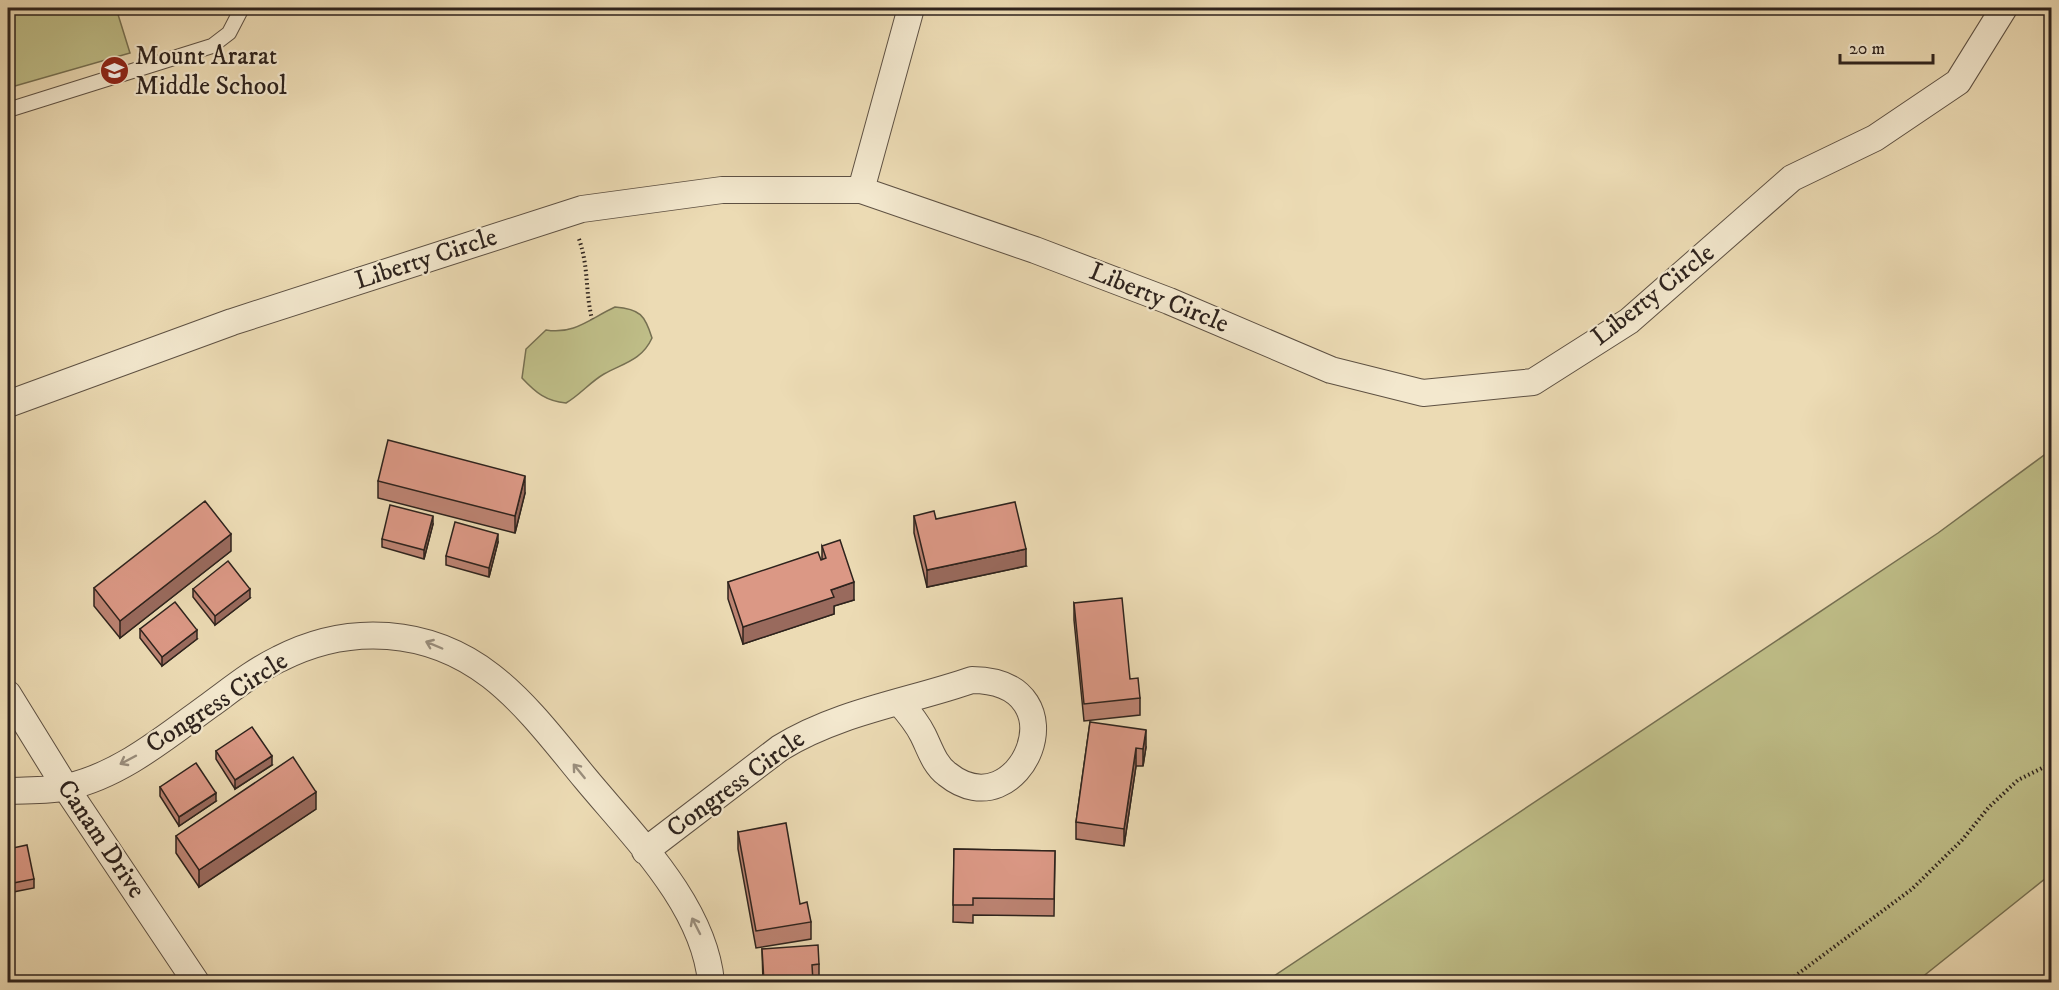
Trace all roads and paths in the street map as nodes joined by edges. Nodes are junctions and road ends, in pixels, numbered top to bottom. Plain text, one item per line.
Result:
1 (242, 8) edge
2 (911, 8) edge
3 (2004, 8) edge
4 (8, 110) edge
5 (861, 190) junction
6 (570, 213) junction
7 (592, 319) dead end
8 (8, 404) edge
9 (8, 694) edge
10 (899, 702) junction
11 (2052, 763) edge
12 (66, 788) junction
13 (8, 791) edge
14 (645, 851) junction
15 (196, 982) edge
16 (711, 982) edge
17 (1787, 982) edge

1 - 4 lane
2 - 5 street
3 - 5 street, Liberty Circle
5 - 6 street, Liberty Circle
6 - 7 path
6 - 8 street, Liberty Circle
9 - 12 street, Canam Drive
10 - 10 street, Congress Circle
10 - 14 street, Congress Circle
11 - 17 path
12 - 13 street, Congress Circle
14 -> 12 street, Congress Circle
12 - 15 street, Canam Drive
16 -> 14 street, Congress Circle

